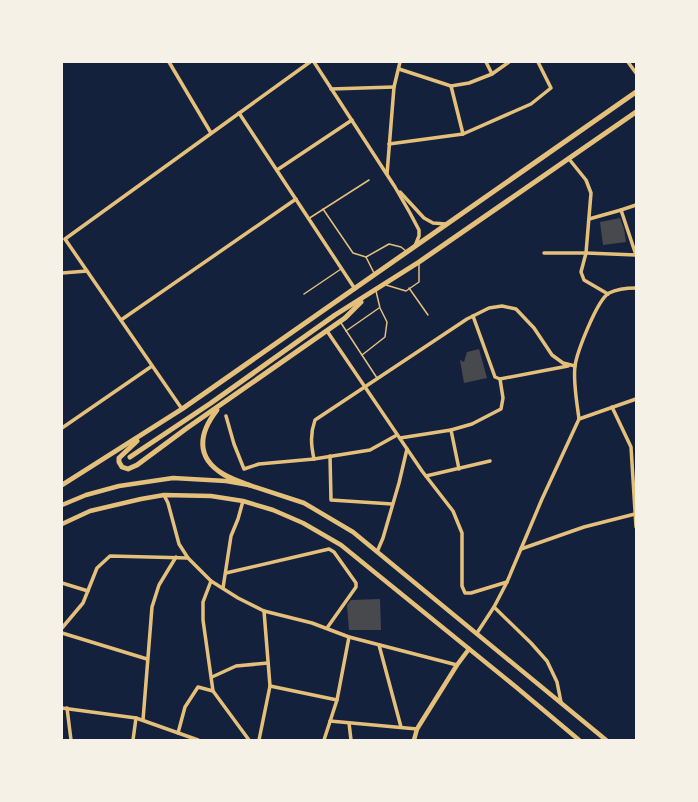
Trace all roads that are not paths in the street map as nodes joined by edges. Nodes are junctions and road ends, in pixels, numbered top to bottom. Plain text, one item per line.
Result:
1 (169, 62) edge
2 (310, 62) edge
3 (314, 62) edge
4 (400, 62) edge
5 (486, 62) edge
6 (509, 62) edge
7 (538, 62) edge
8 (628, 62) edge
9 (399, 69) junction
10 (636, 73) edge
11 (492, 74) junction
12 (451, 86) junction
13 (394, 87) junction
14 (332, 89) junction
15 (636, 92) edge
16 (636, 112) edge
17 (239, 113) junction
18 (352, 120) junction
19 (211, 133) junction
20 (463, 134) junction
21 (389, 144) junction
22 (569, 158) junction
23 (277, 170) junction
24 (386, 174) junction
25 (369, 180) dead end
26 (395, 187) junction
27 (296, 199) junction
28 (636, 205) edge
29 (323, 209) junction
30 (621, 210) junction
31 (308, 219) junction
32 (589, 219) junction
33 (446, 224) junction
34 (415, 246) junction
35 (406, 252) junction
36 (544, 253) dead end
37 (586, 253) junction
38 (636, 255) edge
39 (366, 257) junction
40 (420, 262) junction
41 (342, 269) junction
42 (87, 271) junction
43 (62, 273) edge
44 (375, 274) junction
45 (384, 284) junction
46 (409, 288) junction
47 (636, 288) edge
48 (355, 289) junction
49 (376, 291) junction
50 (304, 294) dead end
51 (608, 294) junction
52 (366, 297) junction
53 (380, 308) junction
54 (428, 315) dead end
55 (473, 316) junction
56 (121, 320) junction
57 (340, 322) junction
58 (327, 331) junction
59 (346, 331) junction
60 (362, 355) junction
61 (570, 365) junction
62 (152, 366) junction
63 (575, 366) junction
64 (377, 378) junction
65 (500, 379) junction
66 (365, 387) junction
67 (636, 399) edge
68 (220, 405) junction
69 (612, 407) junction
70 (182, 409) junction
71 (226, 416) dead end
72 (579, 419) junction
73 (62, 428) edge
74 (451, 430) junction
75 (146, 432) junction
76 (398, 436) junction
77 (407, 448) junction
78 (330, 456) junction
79 (130, 457) dead end
80 (314, 459) junction
81 (490, 461) dead end
82 (459, 469) junction
83 (426, 476) junction
84 (249, 485) junction
85 (62, 486) edge
86 (164, 495) junction
87 (243, 501) junction
88 (392, 504) junction
89 (62, 505) edge
90 (635, 514) junction
91 (62, 524) edge
92 (636, 527) edge
93 (521, 549) junction
94 (377, 552) junction
95 (176, 557) junction
96 (188, 558) junction
97 (226, 573) junction
98 (211, 581) junction
99 (507, 582) junction
100 (62, 583) edge
101 (223, 588) junction
102 (88, 591) junction
103 (494, 607) junction
104 (264, 611) junction
105 (62, 628) edge
106 (326, 628) junction
107 (62, 633) edge
108 (477, 634) junction
109 (349, 637) junction
110 (379, 645) junction
111 (469, 649) junction
112 (147, 659) junction
113 (268, 663) junction
114 (457, 665) junction
115 (212, 678) junction
116 (270, 686) junction
117 (213, 691) junction
118 (337, 700) junction
119 (561, 702) junction
120 (62, 708) edge
121 (67, 708) junction
122 (136, 718) junction
123 (143, 720) junction
124 (330, 721) junction
125 (349, 723) junction
126 (401, 727) junction
127 (417, 728) junction
128 (178, 733) junction
129 (71, 740) edge
130 (132, 740) edge
131 (198, 740) edge
132 (249, 740) edge
133 (259, 740) edge
134 (324, 740) edge
135 (351, 740) edge
136 (414, 740) edge
137 (579, 740) edge
138 (606, 740) edge

1 - 19 street
2 - 17 street
3 - 14 street
4 - 9 street
5 - 11 street
6 - 11 street
7 - 20 street
8 - 10 street
9 - 12 street
9 - 13 street
11 - 12 street
12 - 20 street
13 - 14 street
13 - 21 street
14 - 18 street
15 - 33 main road
16 - 22 main road
17 - 19 street
17 - 23 street
18 - 23 street
18 - 24 street
19 - 42 street
20 - 21 street
21 - 24 street
22 - 32 street
22 - 40 main road
23 - 27 street
24 - 26 street
25 - 29 lane
26 - 33 street
26 - 34 street
27 - 31 street
27 - 56 street
28 - 30 street
29 - 31 lane
29 - 39 lane
30 - 32 street
30 - 38 street
31 - 41 street
32 - 37 street
33 - 34 main road
34 - 35 main road
35 - 39 lane
35 - 44 main road
36 - 37 street
37 - 38 street
37 - 51 street
39 - 44 lane
40 - 45 main road
40 - 46 lane
41 - 48 street
41 - 50 lane
42 - 43 street
42 - 56 street
44 - 48 main road
45 - 46 lane
45 - 49 main road
46 - 54 lane
47 - 51 street
48 - 70 main road
49 - 52 main road
49 - 53 lane
51 - 63 street
52 - 57 main road
52 - 79 main road
53 - 59 lane
53 - 60 lane
55 - 61 street
55 - 64 street
55 - 65 street
56 - 62 street
57 - 58 main road
57 - 59 lane
58 - 66 street
58 - 68 main road
59 - 60 lane
60 - 64 lane
61 - 63 street
61 - 65 street
62 - 70 street
62 - 73 street
63 - 72 street
64 - 66 street
65 - 74 street
66 - 76 street
66 - 80 street
67 - 69 street
68 - 75 main road
68 - 84 main road
69 - 72 street
69 - 90 street
70 - 75 main road
71 - 80 street
72 - 93 street
74 - 76 street
74 - 82 street
75 - 85 main road
76 - 77 street
76 - 78 street
77 - 83 street
77 - 88 street
78 - 80 street
78 - 88 street
81 - 82 street
82 - 83 street
83 - 99 street
84 - 89 main road
84 - 94 main road
86 - 87 main road
86 - 91 main road
86 - 96 street
87 - 97 street
87 - 111 main road
88 - 94 street
90 - 92 street
90 - 93 street
93 - 99 street
94 - 108 main road
95 - 96 street
95 - 102 street
95 - 112 street
96 - 98 street
97 - 101 street
97 - 106 street
98 - 101 street
98 - 115 street
99 - 103 street
100 - 102 street
101 - 104 street
102 - 105 street
103 - 108 street
103 - 119 street
104 - 106 street
104 - 113 street
106 - 109 street
107 - 112 street
108 - 119 main road
109 - 110 street
109 - 118 street
110 - 114 street
110 - 126 street
111 - 114 main road
111 - 137 main road
112 - 123 street
113 - 115 street
113 - 116 street
114 - 127 main road
115 - 117 street
116 - 118 street
116 - 133 street
117 - 128 street
117 - 132 street
118 - 124 street
119 - 138 main road
120 - 121 street
121 - 122 street
121 - 129 street
122 - 123 street
122 - 130 street
123 - 128 street
124 - 125 street
124 - 134 street
125 - 126 street
125 - 135 street
126 - 127 street
127 - 136 main road
128 - 131 street

